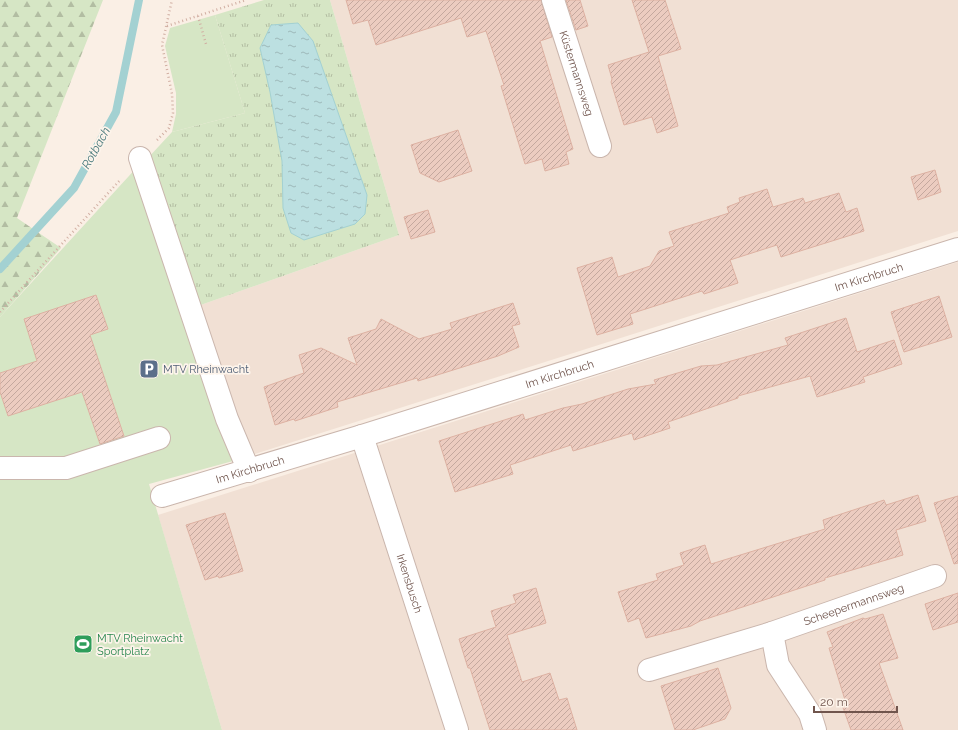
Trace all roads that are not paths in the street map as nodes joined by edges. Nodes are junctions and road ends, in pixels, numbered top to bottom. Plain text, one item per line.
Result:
1 (553, 0) edge
2 (600, 146) dead end
3 (140, 158) road end
4 (958, 250) edge
5 (362, 436) junction
6 (159, 438) dead end
7 (0, 468) edge
8 (249, 471) junction
9 (162, 496) dead end
10 (935, 576) dead end
11 (772, 633) junction
12 (649, 670) dead end
13 (457, 730) edge
14 (815, 730) edge

1 - 2 street, Küstermannsweg
3 - 8 street
4 - 5 street, Im Kirchbruch
5 - 8 street, Im Kirchbruch
5 - 13 street, Irkensbusch
6 - 7 street
8 - 9 street, Im Kirchbruch
10 - 11 street, Scheepermannsweg
11 - 12 street, Scheepermannsweg
11 - 14 street

